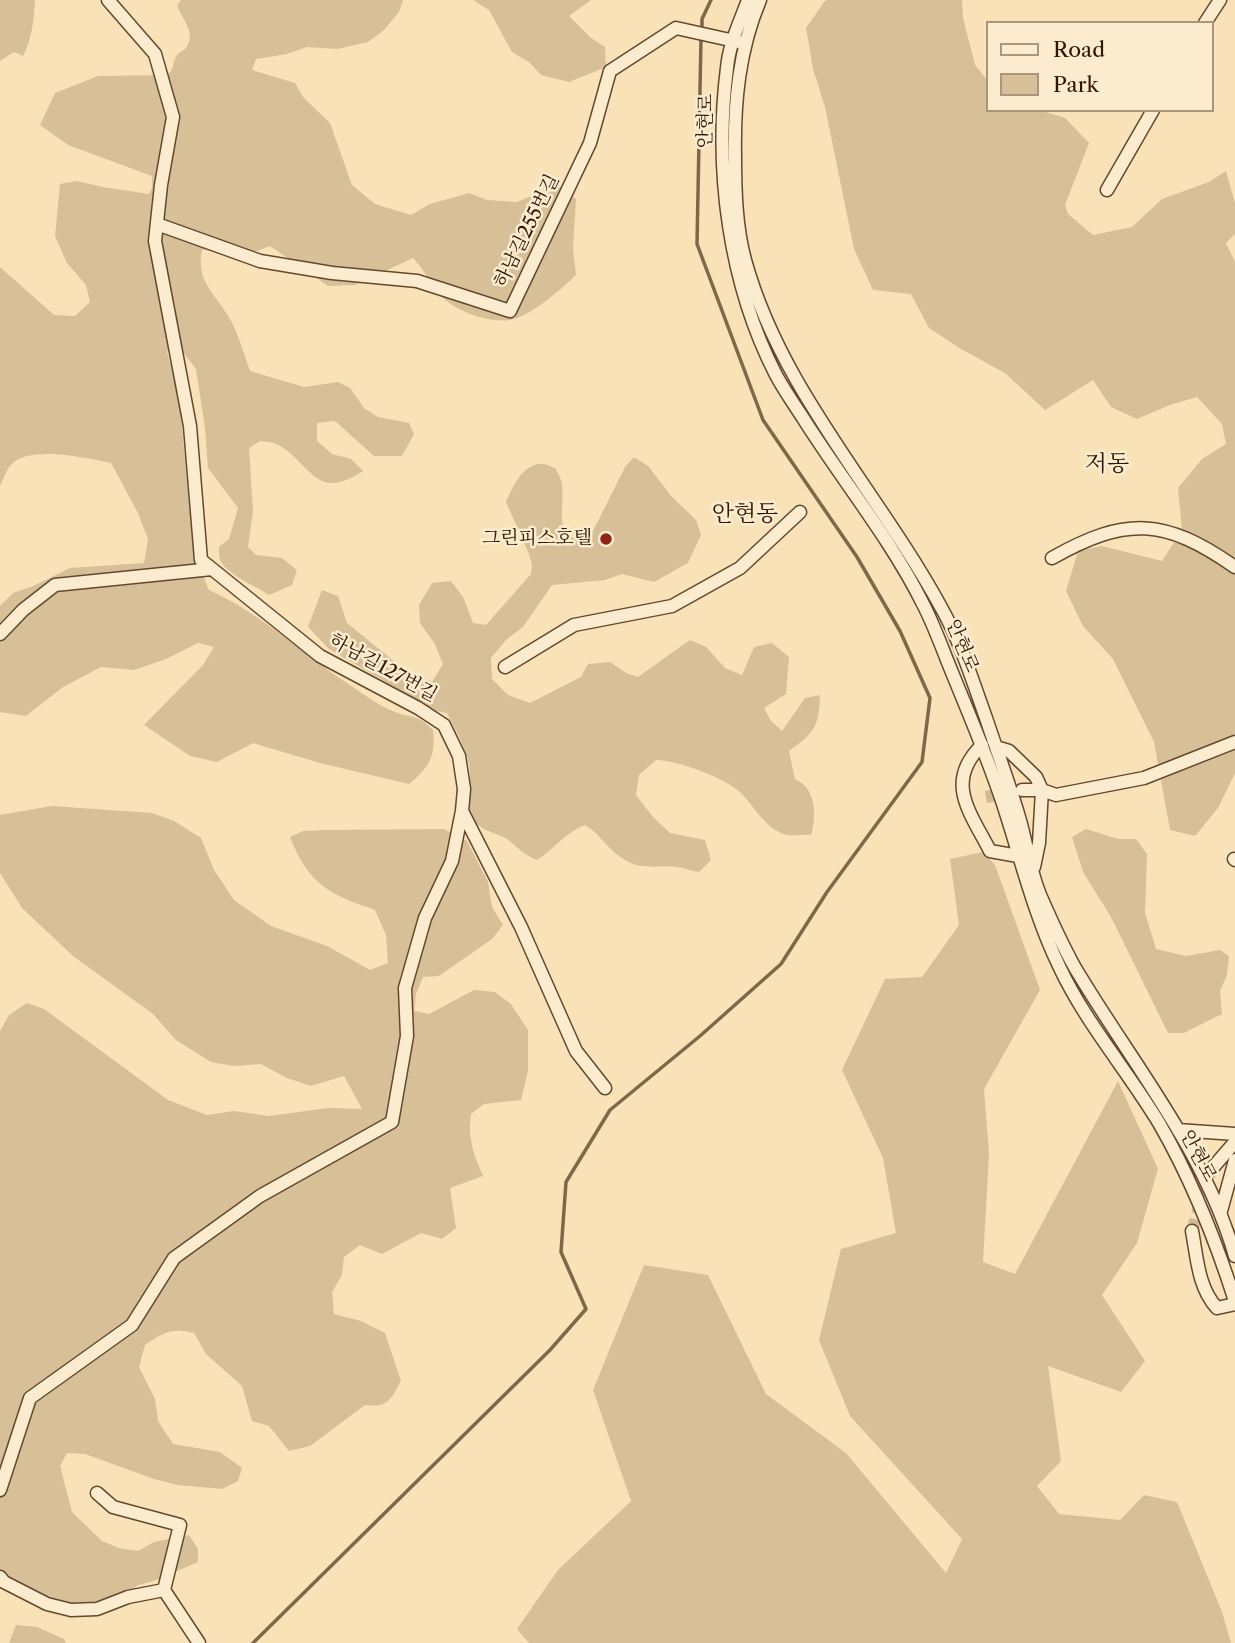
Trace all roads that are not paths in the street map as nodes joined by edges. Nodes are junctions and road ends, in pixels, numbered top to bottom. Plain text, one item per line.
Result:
1 (108, 0) edge
2 (748, 0) edge
3 (760, 0) edge
4 (1220, 0) edge
5 (1206, 21) edge
6 (738, 42) junction
7 (1152, 112) edge
8 (1107, 190) dead end
9 (157, 224) junction
10 (800, 512) dead end
11 (1052, 558) dead end
12 (1235, 567) edge
13 (212, 569) junction
14 (0, 634) edge
15 (505, 667) dead end
16 (1235, 741) edge
17 (982, 745) junction
18 (996, 747) junction
19 (1022, 790) tunnel mouth
20 (1042, 790) junction
21 (462, 811) junction
22 (1018, 856) junction
23 (1033, 871) junction
24 (605, 1088) dead end
25 (1178, 1130) junction
26 (1235, 1134) edge
27 (1235, 1142) edge
28 (1235, 1160) edge
29 (1209, 1172) tunnel mouth
30 (1220, 1211) junction
31 (1192, 1231) tunnel mouth
32 (1235, 1256) edge
33 (1235, 1302) edge
34 (0, 1490) edge
35 (97, 1493) dead end
36 (0, 1577) edge
37 (164, 1590) junction
38 (199, 1643) edge

1 - 9 street, 하남길127번길
2 - 6 street, 안현로
3 - 6 street, 안현로
4 - 5 street
6 - 9 street, 하남길255번길
6 - 17 street, 안현로
6 - 18 street, 안현로
7 - 8 street
9 - 13 street, 하남길127번길
10 - 15 street
11 - 12 street
13 - 14 street
13 - 21 street, 하남길127번길
16 - 20 street
17 - 22 street, 안현로
17 - 22 street
18 - 20 street
18 - 23 street, 안현로
19 - 20 street
20 - 23 street
21 - 24 street
21 - 34 street, 하남길127번길
22 - 33 street, 안현로
23 - 25 street, 안현로
25 - 26 street
25 - 30 street, 안현로
27 - 29 street
28 - 30 street
30 - 32 street, 안현로
31 - 33 street
35 - 37 street
36 - 37 street
37 - 38 street

